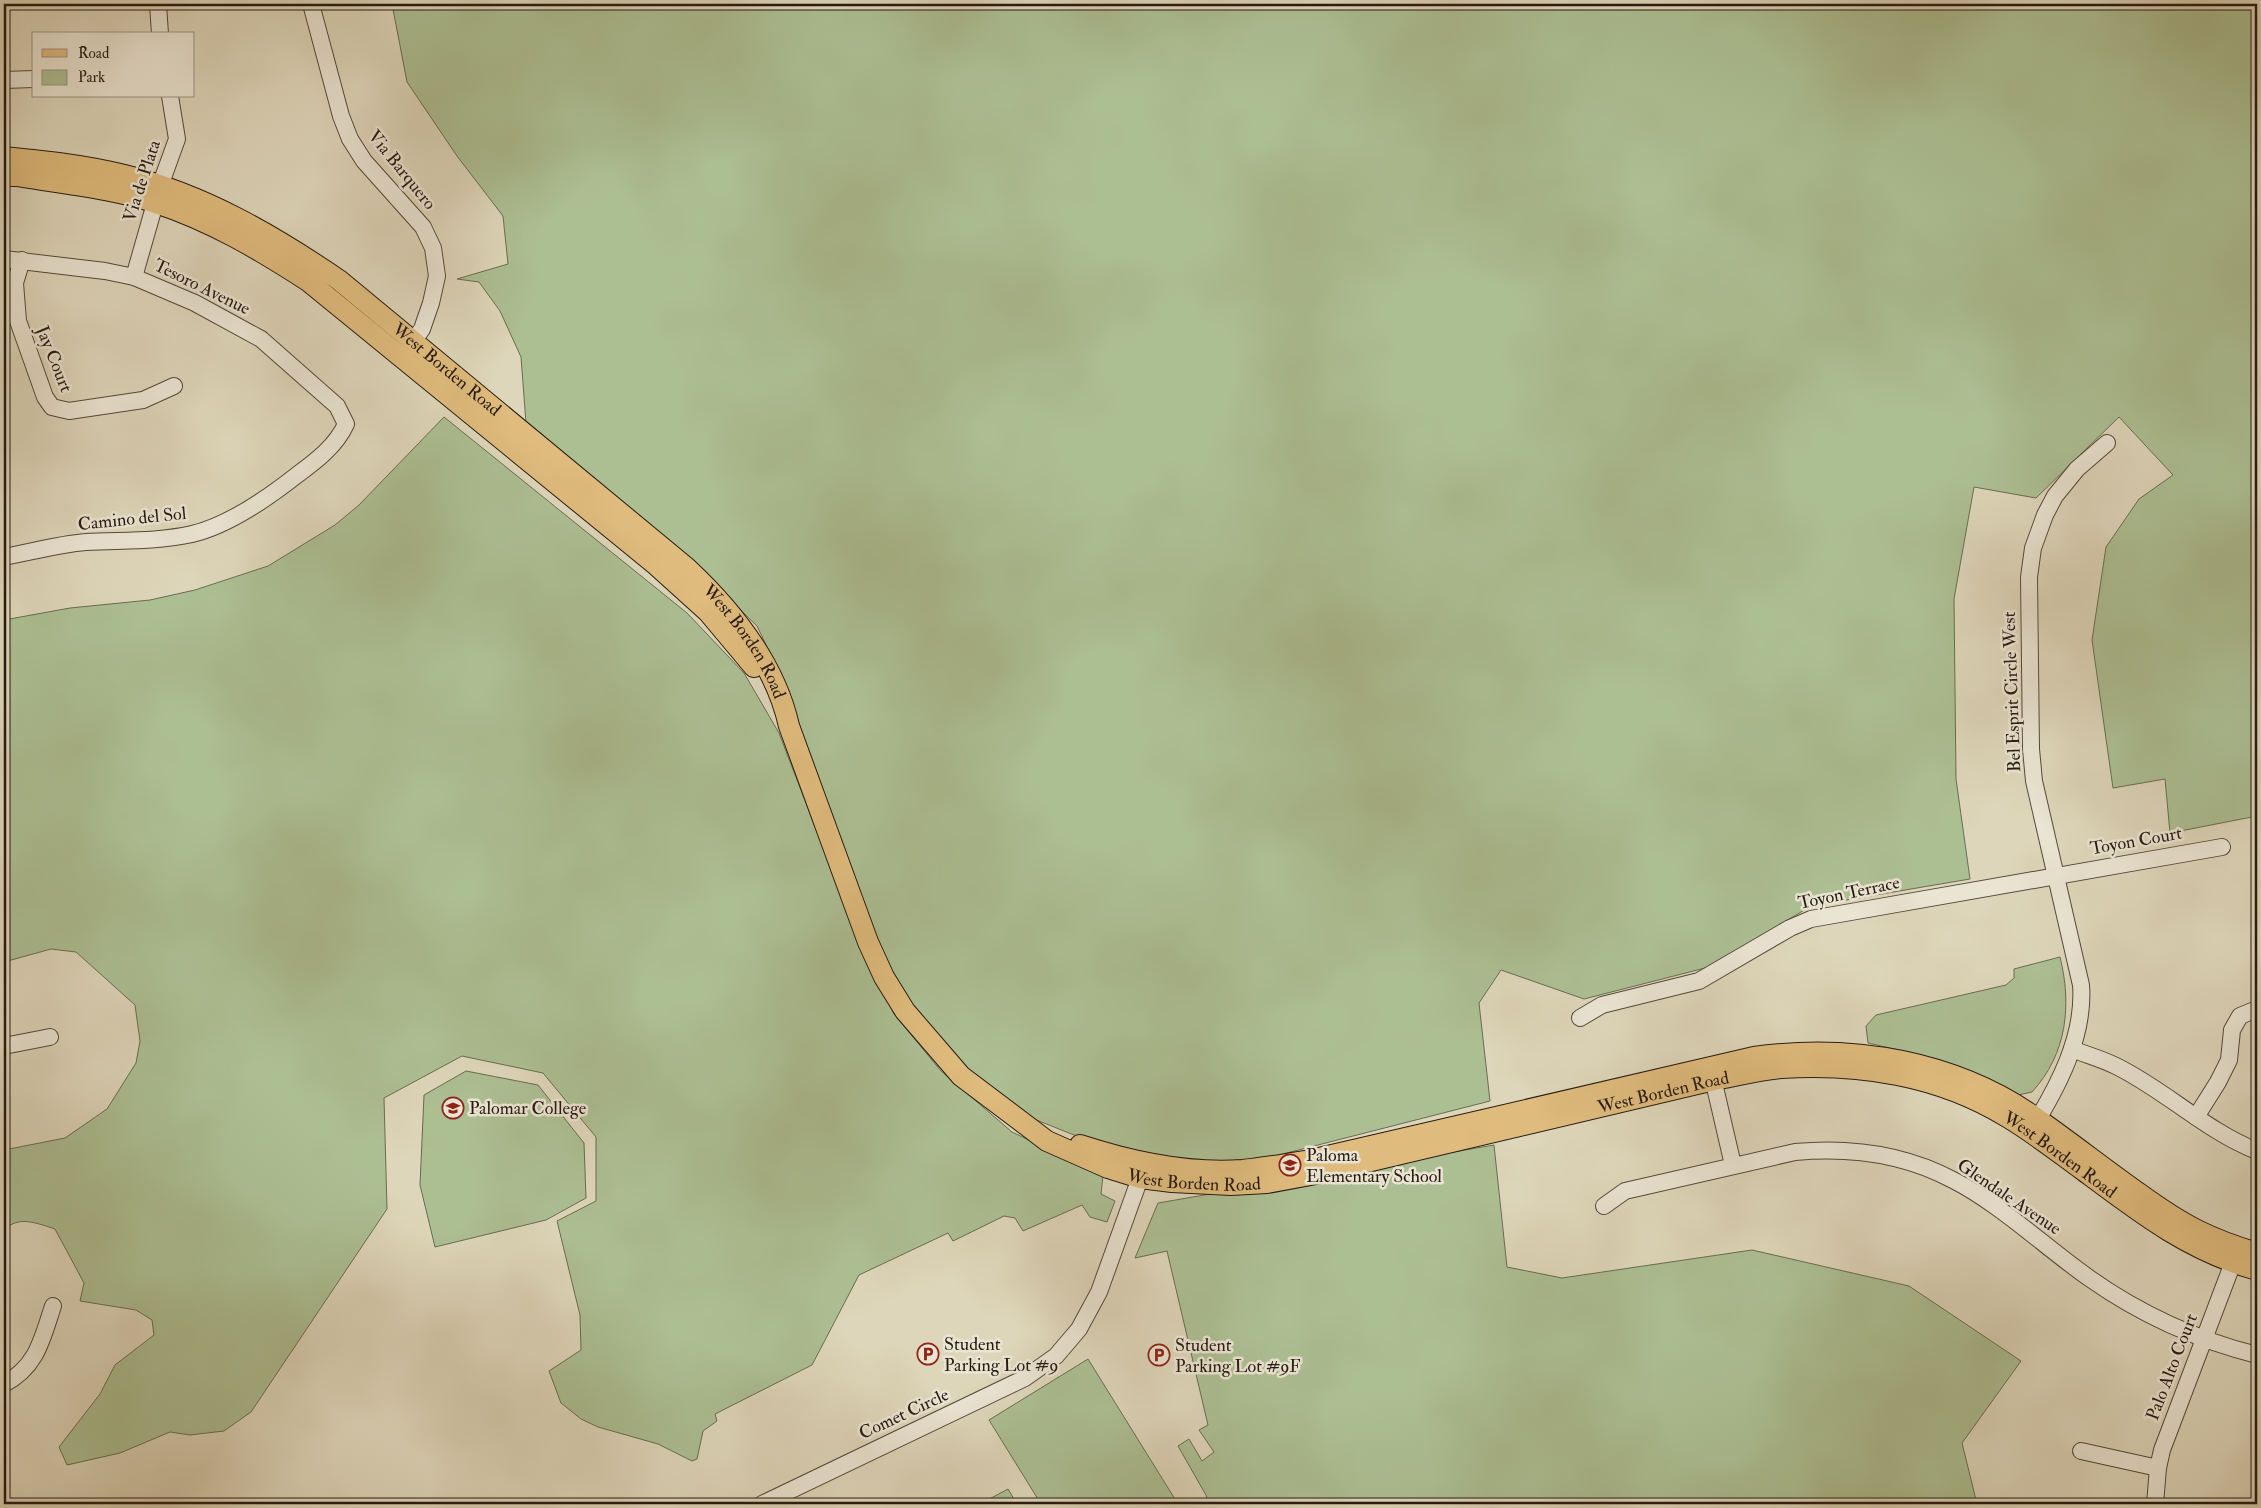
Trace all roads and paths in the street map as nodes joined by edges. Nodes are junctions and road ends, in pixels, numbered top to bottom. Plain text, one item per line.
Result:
1 (158, 4) edge
2 (311, 4) edge
3 (160, 32) edge
4 (32, 79) edge
5 (4, 80) edge
6 (170, 98) edge
7 (4, 158) edge
8 (4, 176) edge
9 (158, 194) junction
10 (4, 258) edge
11 (22, 260) junction
12 (134, 277) junction
13 (408, 349) junction
14 (174, 386) dead end
15 (346, 424) joint
16 (2107, 443) dead end
17 (4, 557) edge
18 (2222, 847) dead end
19 (2056, 875) junction
20 (2257, 1009) edge
21 (1580, 1018) dead end
22 (50, 1037) dead end
23 (4, 1046) edge
24 (2072, 1049) junction
25 (1712, 1073) junction
26 (2196, 1117) junction
27 (2033, 1125) junction
28 (2257, 1151) edge
29 (1733, 1165) junction
30 (1143, 1170) junction
31 (1604, 1206) dead end
32 (2243, 1255) edge
33 (2257, 1270) edge
34 (54, 1306) dead end
35 (2204, 1339) junction
36 (2257, 1355) edge
37 (4, 1384) edge
38 (2081, 1451) dead end
39 (2158, 1468) junction
40 (762, 1504) edge
41 (2155, 1504) edge

1 - 3 street
2 - 13 street, Via Barquero
4 - 5 street
6 - 9 street, Via de Plata
7 - 9 main road, West Borden Road
8 - 9 main road, West Borden Road
9 - 12 street, Via de Plata
9 - 13 main road, West Borden Road
10 - 11 street, Tesoro Avenue
11 - 12 street, Tesoro Avenue
11 - 14 street, Jay Court
12 - 15 street, Tesoro Avenue
13 - 30 main road, West Borden Road
15 - 17 street, Camino del Sol
16 - 19 street, Bel Esprit Circle West
18 - 19 street, Toyon Court
19 - 21 street, Toyon Terrace
19 - 24 street, Bel Esprit Circle West
20 - 26 street
22 - 23 street
24 - 26 street
24 - 27 street, Bel Esprit Circle West
25 - 27 main road, West Borden Road
25 - 29 street
25 - 30 main road, West Borden Road
26 - 28 street
27 - 32 main road, West Borden Road
29 - 31 street, Glendale Avenue
29 - 35 street, Glendale Avenue
30 - 40 street, Comet Circle
32 - 33 main road, West Borden Road
32 - 35 street, Palo Alto Court
34 - 37 street
35 - 36 street, Glendale Avenue
35 - 39 street, Palo Alto Court
38 - 39 street
39 - 41 street, Palo Alto Court

